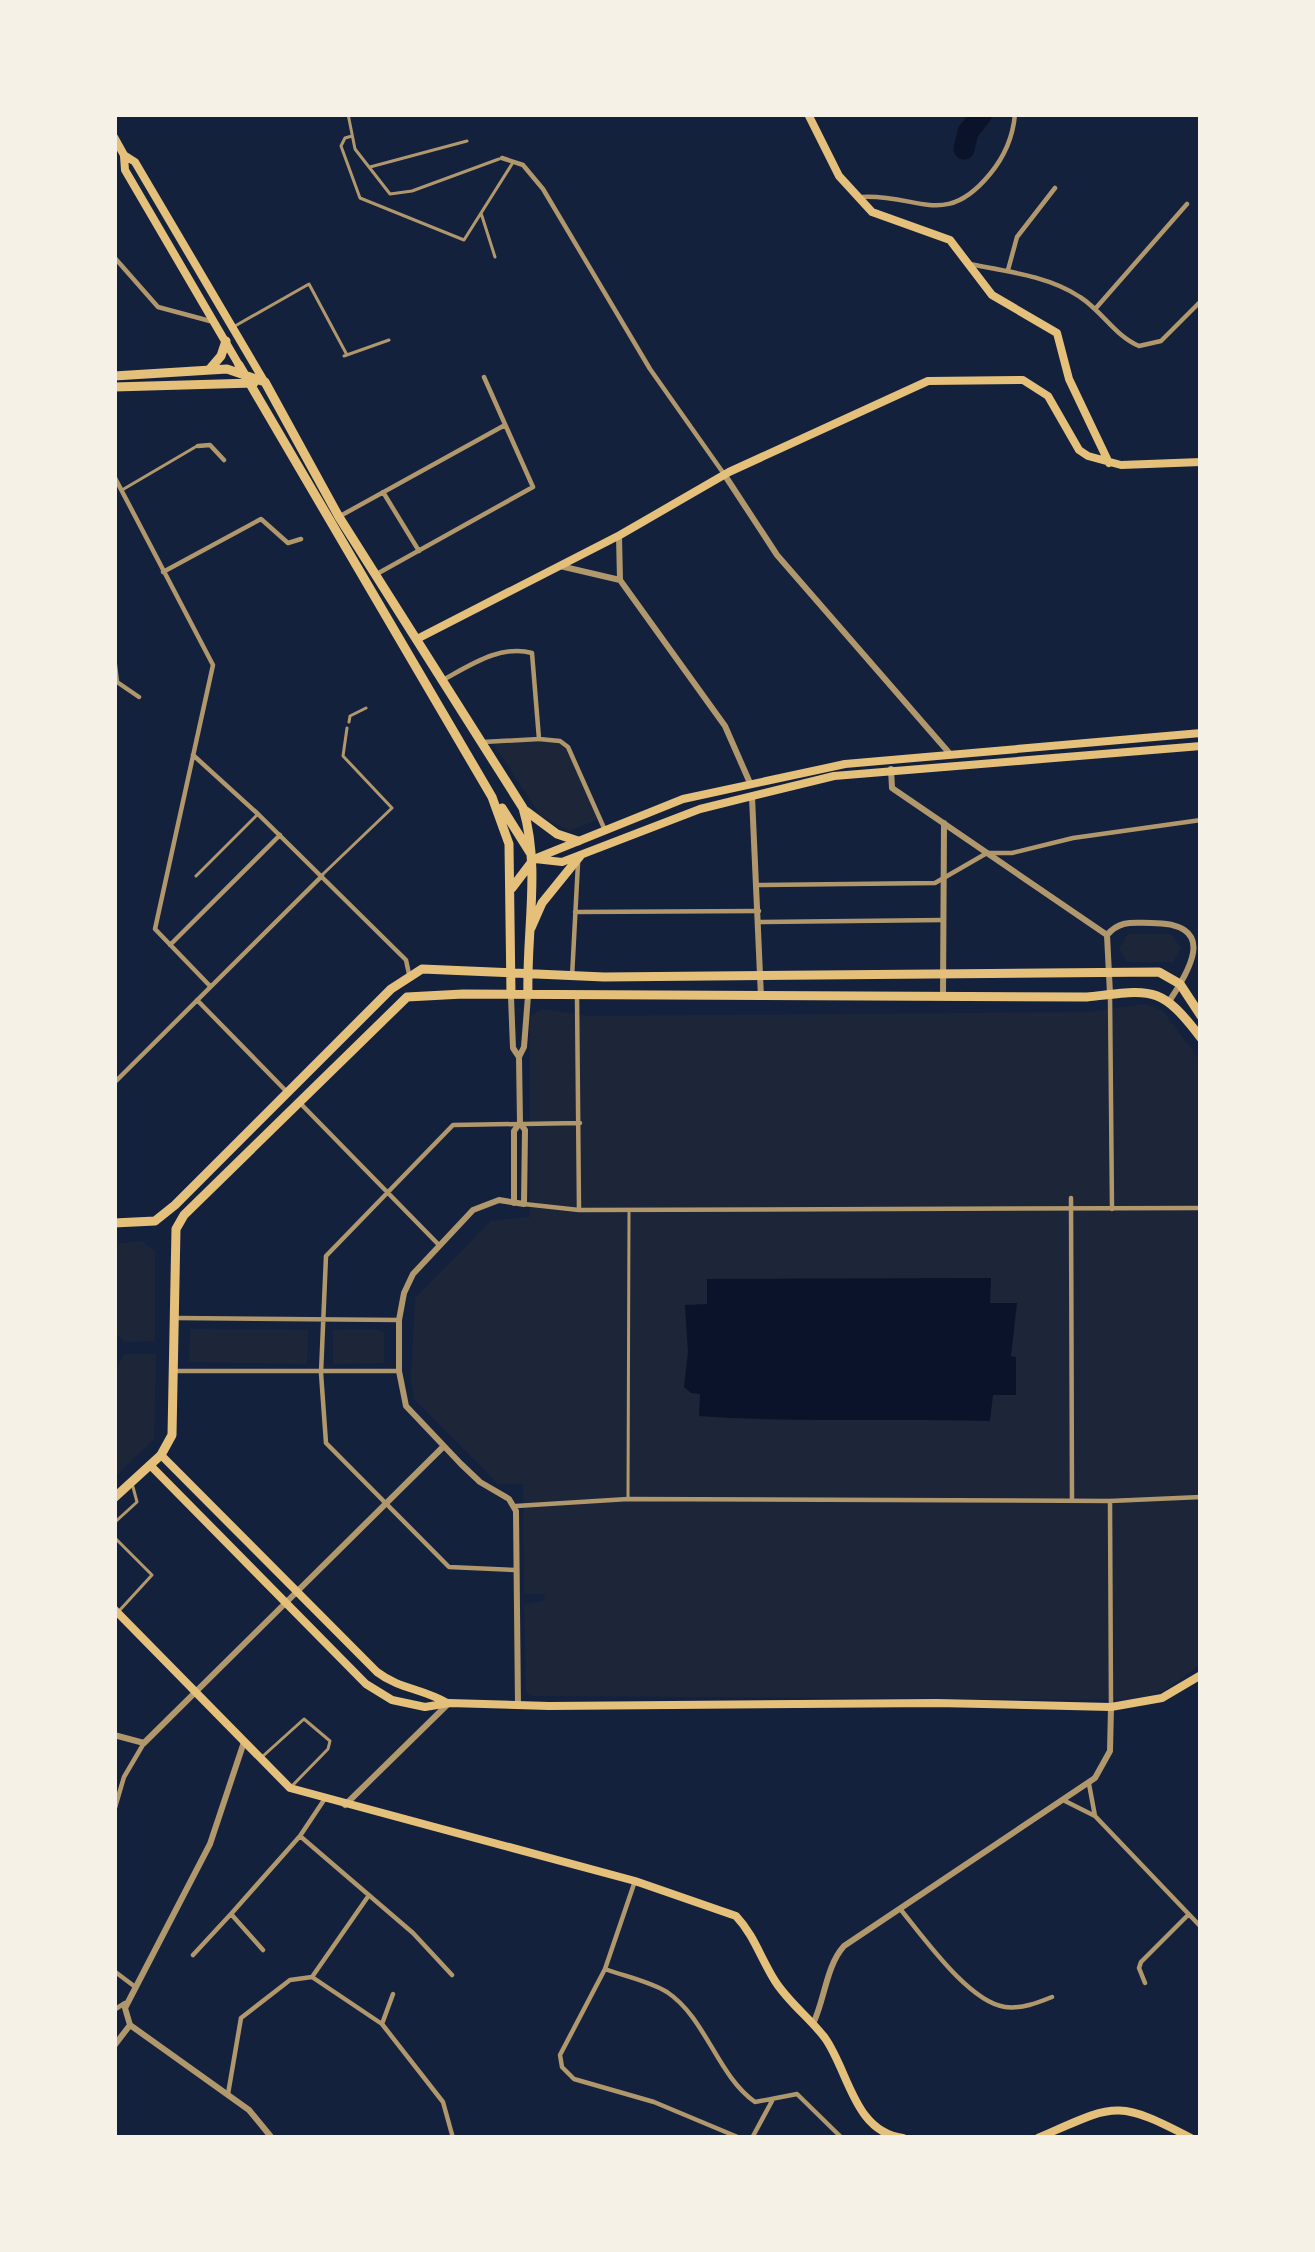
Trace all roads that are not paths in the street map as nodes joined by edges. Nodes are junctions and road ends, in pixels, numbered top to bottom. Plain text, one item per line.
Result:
1 (348, 114) edge
2 (808, 114) edge
3 (1015, 114) edge
4 (352, 136) junction
5 (114, 137) edge
6 (467, 141) dead end
7 (124, 154) junction
8 (502, 158) joint
9 (514, 160) junction
10 (369, 167) junction
11 (1055, 188) dead end
12 (856, 198) junction
13 (1187, 204) dead end
14 (481, 211) junction
15 (114, 257) edge
16 (495, 257) dead end
17 (969, 264) junction
18 (1007, 272) junction
19 (1201, 301) edge
20 (1096, 309) junction
21 (214, 322) junction
22 (233, 327) junction
23 (389, 340) dead end
24 (226, 341) junction
25 (247, 351) junction
26 (209, 370) junction
27 (242, 373) junction
28 (114, 376) edge
29 (484, 377) dead end
30 (214, 383) junction
31 (270, 383) junction
32 (114, 387) edge
33 (505, 425) junction
34 (198, 446) joint
35 (224, 460) dead end
36 (1201, 462) edge
37 (1108, 463) junction
38 (726, 473) junction
39 (114, 476) edge
40 (382, 492) junction
41 (117, 493) edge
42 (339, 517) junction
43 (620, 535) junction
44 (301, 539) dead end
45 (419, 551) junction
46 (560, 566) junction
47 (164, 572) junction
48 (375, 575) junction
49 (620, 580) junction
50 (417, 639) junction
51 (114, 657) edge
52 (442, 681) junction
53 (139, 697) dead end
54 (366, 708) dead end
55 (1201, 733) edge
56 (538, 740) junction
57 (479, 742) junction
58 (1201, 746) edge
59 (193, 755) junction
60 (951, 755) junction
61 (891, 769) junction
62 (751, 790) junction
63 (492, 797) junction
64 (523, 808) junction
65 (258, 814) junction
66 (1201, 820) edge
67 (944, 823) junction
68 (604, 830) junction
69 (280, 836) junction
70 (578, 841) junction
71 (987, 853) junction
72 (580, 856) junction
73 (534, 859) junction
74 (196, 876) dead end
75 (322, 876) junction
76 (942, 881) junction
77 (758, 885) junction
78 (512, 888) junction
79 (759, 911) junction
80 (574, 912) junction
81 (943, 920) junction
82 (760, 922) junction
83 (1107, 935) junction
84 (527, 939) junction
85 (170, 945) junction
86 (1109, 973) junction
87 (410, 974) junction
88 (511, 974) junction
89 (527, 975) junction
90 (760, 976) junction
91 (572, 977) junction
92 (945, 977) junction
93 (1180, 984) junction
94 (211, 986) junction
95 (511, 994) junction
96 (1110, 994) junction
97 (528, 995) junction
98 (944, 995) junction
99 (577, 996) junction
100 (761, 997) junction
101 (196, 1000) junction
102 (1170, 1000) junction
103 (1201, 1016) edge
104 (1201, 1038) edge
105 (520, 1057) junction
106 (114, 1083) edge
107 (287, 1092) junction
108 (299, 1102) junction
109 (520, 1123) junction
110 (580, 1123) junction
111 (226, 1154) junction
112 (235, 1164) junction
113 (387, 1191) junction
114 (1071, 1198) dead end
115 (514, 1203) junction
116 (524, 1204) junction
117 (1201, 1208) edge
118 (1112, 1209) junction
119 (579, 1210) junction
120 (629, 1210) junction
121 (1071, 1213) junction
122 (155, 1221) junction
123 (114, 1223) edge
124 (438, 1244) junction
125 (174, 1252) junction
126 (172, 1318) junction
127 (322, 1320) junction
128 (399, 1320) junction
129 (173, 1371) junction
130 (400, 1371) junction
131 (321, 1373) junction
132 (443, 1447) junction
133 (161, 1455) junction
134 (150, 1465) junction
135 (132, 1482) junction
136 (1201, 1497) edge
137 (114, 1498) edge
138 (628, 1499) junction
139 (1072, 1501) junction
140 (1110, 1501) junction
141 (386, 1504) junction
142 (515, 1506) junction
143 (227, 1521) junction
144 (114, 1523) edge
145 (216, 1532) junction
146 (114, 1538) edge
147 (516, 1570) junction
148 (297, 1593) junction
149 (286, 1604) junction
150 (116, 1611) edge
151 (370, 1666) junction
152 (1201, 1675) edge
153 (359, 1676) junction
154 (196, 1693) junction
155 (448, 1703) junction
156 (518, 1706) junction
157 (1111, 1707) junction
158 (114, 1735) edge
159 (244, 1742) junction
160 (144, 1743) junction
161 (261, 1759) junction
162 (1088, 1784) junction
163 (290, 1788) junction
164 (325, 1800) junction
165 (1065, 1801) junction
166 (344, 1805) junction
167 (114, 1811) edge
168 (1095, 1816) junction
169 (300, 1836) junction
170 (635, 1881) junction
171 (369, 1896) junction
172 (900, 1908) junction
173 (231, 1914) junction
174 (1189, 1914) junction
175 (1201, 1927) edge
176 (263, 1951) dead end
177 (193, 1955) dead end
178 (604, 1969) junction
179 (114, 1971) edge
180 (452, 1975) dead end
181 (312, 1977) junction
182 (1145, 1984) dead end
183 (134, 1986) junction
184 (393, 1994) dead end
185 (1052, 1997) dead end
186 (124, 2003) junction
187 (114, 2010) edge
188 (382, 2024) junction
189 (814, 2024) junction
190 (130, 2025) junction
191 (114, 2046) edge
192 (228, 2094) junction
193 (772, 2101) junction
194 (272, 2138) edge
195 (452, 2138) edge
196 (740, 2138) edge
197 (752, 2138) edge
198 (842, 2138) edge
199 (903, 2138) edge
200 (1038, 2138) edge
201 (1191, 2138) edge

1 - 4 lane
2 - 12 main road
3 - 12 street
4 - 10 lane
4 - 14 lane
5 - 7 main road
6 - 10 lane
7 - 21 main road
7 - 22 main road
8 - 9 street
8 - 10 lane
9 - 14 lane
9 - 38 street
11 - 18 street
12 - 17 main road
13 - 20 street
14 - 16 lane
15 - 21 street
17 - 18 street
17 - 37 main road
18 - 20 street
19 - 20 street
21 - 24 main road
22 - 23 lane
22 - 25 main road
24 - 26 highway
24 - 27 main road
25 - 27 highway
25 - 31 main road
26 - 27 highway
26 - 28 highway
27 - 30 highway
27 - 30 highway
27 - 31 highway
27 - 63 highway
29 - 33 street
30 - 32 highway
31 - 42 highway
33 - 40 street
33 - 45 street
34 - 35 street
34 - 41 lane
36 - 37 main road
37 - 38 main road
38 - 43 main road
38 - 60 street
39 - 41 street
40 - 42 street
40 - 45 street
41 - 47 street
42 - 48 highway
43 - 46 main road
43 - 49 street
44 - 47 street
45 - 48 street
46 - 49 street
46 - 50 main road
47 - 59 street
48 - 50 highway
49 - 62 street
50 - 52 highway
51 - 53 street
52 - 56 street
52 - 57 highway
54 - 75 lane
55 - 60 main road
56 - 57 street
56 - 68 street
57 - 64 highway
58 - 61 main road
59 - 65 street
59 - 85 street
60 - 62 main road
61 - 62 main road
61 - 67 street
62 - 68 main road
62 - 72 main road
62 - 77 street
63 - 73 highway
63 - 78 highway
64 - 70 highway
64 - 73 highway
65 - 69 street
65 - 74 lane
66 - 71 street
67 - 71 street
67 - 76 street
68 - 70 main road
69 - 75 street
69 - 85 street
70 - 73 main road
71 - 76 street
71 - 83 street
72 - 73 main road
72 - 80 street
72 - 84 highway
73 - 78 highway
73 - 84 highway
75 - 87 street
75 - 94 street
76 - 77 street
76 - 81 street
77 - 79 street
78 - 88 highway
79 - 80 street
79 - 82 street
80 - 91 street
81 - 82 street
81 - 92 street
82 - 90 street
83 - 86 street
83 - 93 street
84 - 89 highway
85 - 94 street
86 - 92 highway
86 - 93 highway
86 - 96 street
87 - 88 highway
87 - 107 highway
88 - 89 highway
88 - 95 highway
89 - 91 highway
89 - 97 highway
90 - 91 highway
90 - 92 highway
90 - 100 street
92 - 98 street
93 - 102 street
93 - 103 highway
94 - 101 street
95 - 97 highway
95 - 105 street
95 - 108 highway
96 - 98 highway
96 - 102 highway
96 - 118 street
97 - 99 highway
97 - 105 street
98 - 100 highway
99 - 100 highway
99 - 110 street
101 - 106 street
101 - 107 street
102 - 104 highway
105 - 109 street
107 - 111 highway
108 - 112 highway
108 - 113 street
109 - 110 street
109 - 113 street
109 - 115 street
109 - 116 street
110 - 119 street
111 - 112 highway
111 - 122 highway
112 - 125 highway
113 - 124 street
113 - 127 street
114 - 121 street
115 - 116 street
115 - 124 street
116 - 119 street
117 - 118 street
118 - 121 street
119 - 120 street
120 - 121 street
120 - 138 lane
121 - 139 street
122 - 123 highway
122 - 125 highway
124 - 128 street
125 - 126 highway
126 - 127 street
126 - 129 highway
127 - 128 street
127 - 131 street
128 - 130 street
129 - 131 street
129 - 133 highway
130 - 131 street
130 - 132 street
131 - 141 street
132 - 141 street
132 - 142 street
133 - 134 highway
133 - 143 main road
134 - 135 highway
134 - 145 main road
135 - 137 highway
135 - 144 lane
136 - 140 street
138 - 139 street
138 - 142 street
139 - 140 street
140 - 157 street
141 - 147 street
141 - 148 street
142 - 147 street
143 - 145 main road
143 - 148 main road
145 - 149 main road
146 - 150 lane
147 - 156 street
148 - 149 street
148 - 151 main road
149 - 153 main road
149 - 154 street
150 - 154 main road
151 - 153 main road
151 - 155 main road
152 - 157 main road
153 - 155 main road
154 - 159 main road
154 - 160 street
155 - 156 main road
155 - 166 street
156 - 157 main road
157 - 162 street
158 - 160 street
159 - 161 main road
159 - 183 street
160 - 167 street
161 - 163 main road
161 - 163 lane
162 - 165 street
162 - 168 street
163 - 164 main road
164 - 166 main road
164 - 169 street
165 - 168 street
165 - 172 street
166 - 170 main road
168 - 174 street
169 - 171 street
169 - 173 street
170 - 178 street
170 - 189 main road
171 - 180 street
171 - 181 street
172 - 185 street
172 - 189 street
173 - 176 street
173 - 177 street
174 - 175 street
174 - 182 street
178 - 193 street
178 - 196 street
179 - 183 street
181 - 188 street
181 - 192 street
183 - 186 street
184 - 188 street
186 - 187 street
186 - 190 street
188 - 195 street
189 - 199 main road
190 - 191 street
190 - 192 street
192 - 194 street
193 - 197 street
193 - 198 street
200 - 201 main road

